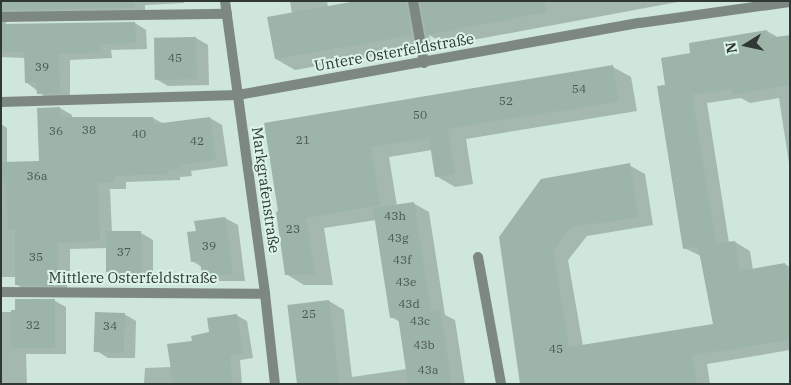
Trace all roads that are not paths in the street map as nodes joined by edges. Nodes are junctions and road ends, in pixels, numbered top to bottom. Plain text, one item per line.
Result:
1 (225, 1) edge
2 (412, 1) edge
3 (790, 2) edge
4 (227, 14) junction
5 (1, 17) edge
6 (424, 63) junction
7 (238, 95) junction
8 (1, 102) edge
9 (478, 257) dead end
10 (1, 292) edge
11 (265, 294) junction
12 (275, 384) edge
13 (501, 384) edge

1 - 4 street, Markgrafenstraße
2 - 6 street
3 - 6 street, Untere Osterfeldstraße
4 - 5 street
4 - 7 street, Markgrafenstraße
6 - 7 street, Untere Osterfeldstraße
7 - 8 street, Untere Osterfeldstraße
7 - 11 street, Markgrafenstraße
9 - 13 street
10 - 11 street, Mittlere Osterfeldstraße
11 - 12 street, Markgrafenstraße

